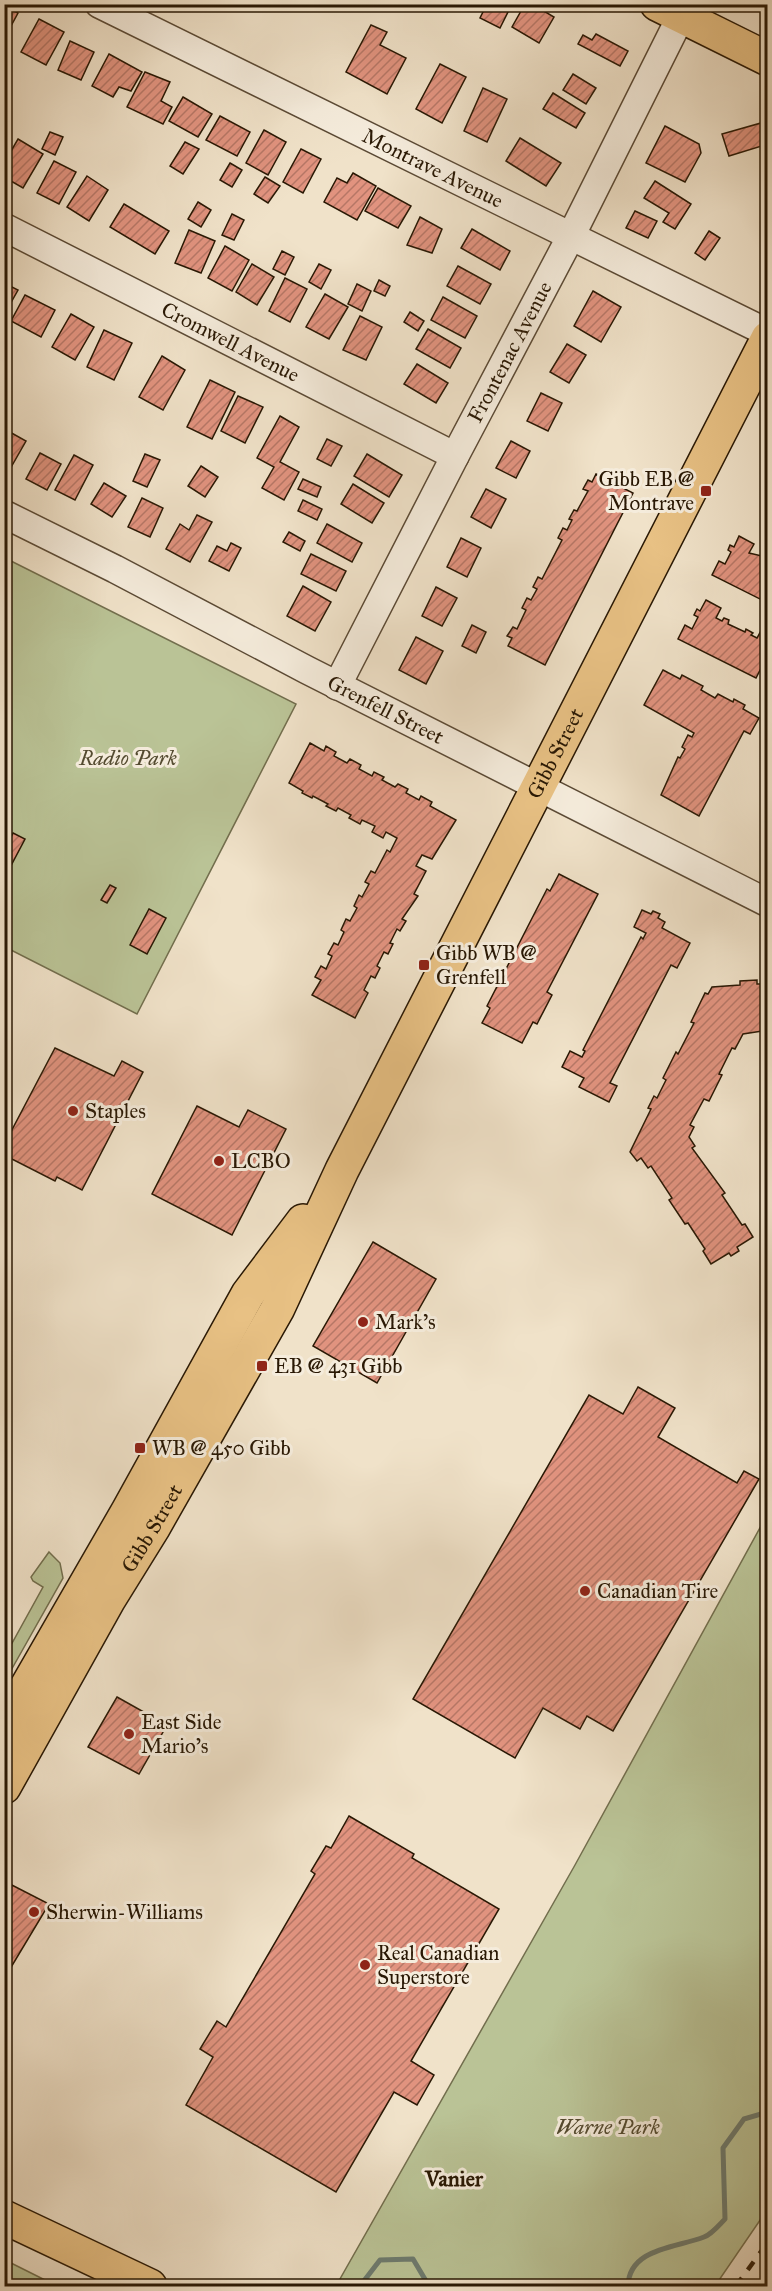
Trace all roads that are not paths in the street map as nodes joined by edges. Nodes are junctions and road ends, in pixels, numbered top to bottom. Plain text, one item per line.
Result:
1 (99, 4) edge
2 (669, 10) edge
3 (768, 59) edge
4 (4, 227) edge
5 (571, 236) junction
6 (768, 333) edge
7 (768, 338) edge
8 (455, 456) junction
9 (4, 514) edge
10 (337, 686) junction
11 (538, 787) junction
12 (768, 903) edge
13 (342, 1170) junction
14 (4, 1726) edge
15 (4, 1787) edge
16 (4, 2217) edge
17 (150, 2286) edge

1 - 5 street, Montrave Avenue
2 - 3 main road
2 - 5 street, Frontenac Avenue
4 - 8 street, Cromwell Avenue
5 - 6 street, Montrave Avenue
5 - 8 street, Frontenac Avenue
7 - 11 main road, Gibb Street
8 - 10 street, Frontenac Avenue
9 - 10 street, Grenfell Street
10 - 11 street, Grenfell Street
11 - 12 street, Grenfell Street
11 - 13 main road, Gibb Street
13 - 14 main road, Gibb Street
13 - 15 main road, Gibb Street
16 - 17 main road

